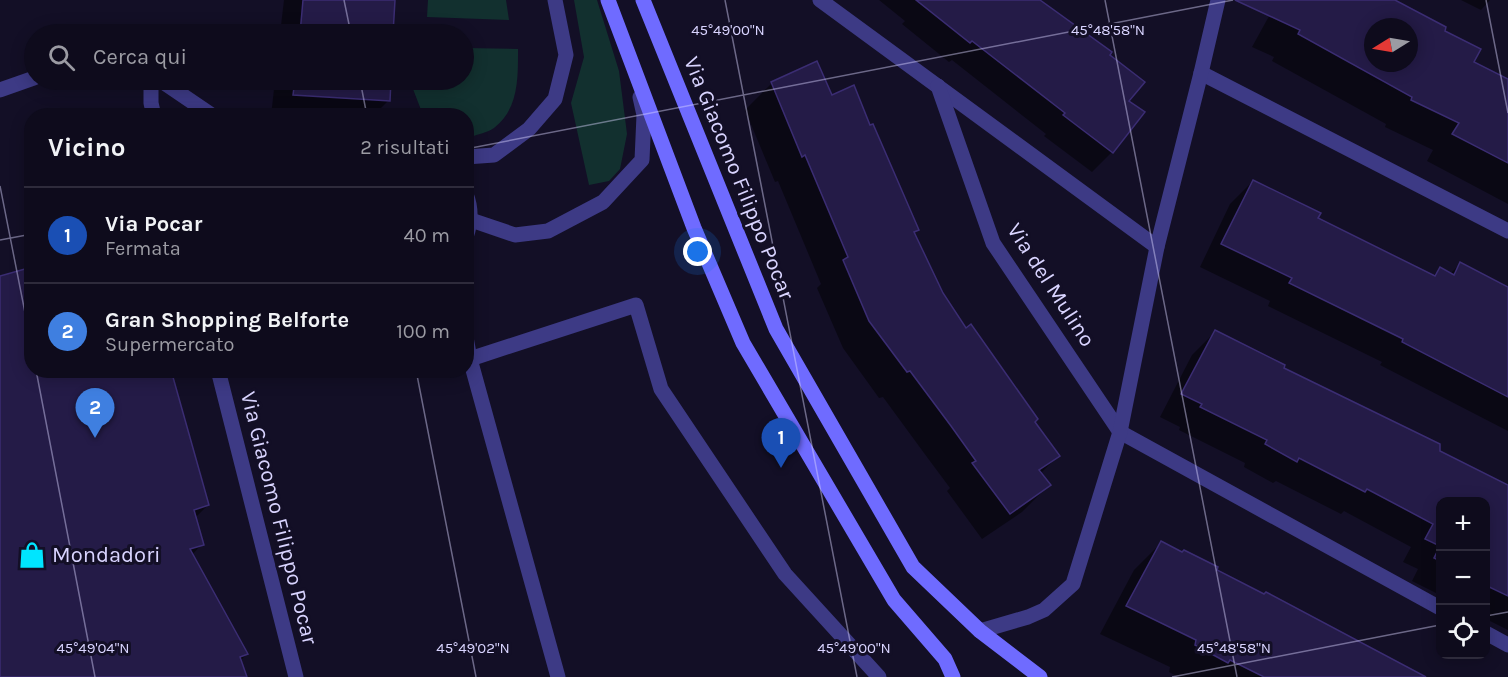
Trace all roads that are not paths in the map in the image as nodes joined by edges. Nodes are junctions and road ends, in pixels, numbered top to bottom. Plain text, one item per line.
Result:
1 (555, 0) edge
2 (608, 0) edge
3 (643, 0) edge
4 (820, 0) edge
5 (1218, 0) edge
6 (632, 62) junction
7 (1201, 73) junction
8 (24, 82) edge
9 (938, 86) junction
10 (0, 90) edge
11 (151, 90) edge
12 (175, 90) edge
13 (152, 108) edge
14 (201, 108) edge
15 (474, 156) edge
16 (474, 221) edge
17 (1508, 231) edge
18 (1157, 247) junction
19 (474, 354) edge
20 (474, 377) edge
21 (220, 378) edge
22 (1120, 432) junction
23 (1436, 606) edge
24 (980, 631) junction
25 (1490, 636) edge
26 (1508, 645) edge
27 (296, 677) edge
28 (558, 677) edge
29 (879, 677) edge
30 (953, 677) edge
31 (1040, 677) edge

1 - 15 street
2 - 6 main road
3 - 24 main road, Via Giacomo Filippo Pocar
4 - 9 street
5 - 7 street
6 - 16 street
6 - 30 main road
7 - 17 street
7 - 18 street
8 - 10 street
9 - 18 street
9 - 22 street, Via del Mulino
11 - 13 street
12 - 14 street
18 - 22 street
19 - 29 street
20 - 28 street
21 - 27 street, Via Giacomo Filippo Pocar
22 - 23 street, Via del Mulino
22 - 24 street
24 - 31 main road, Via Giacomo Filippo Pocar
25 - 26 street

